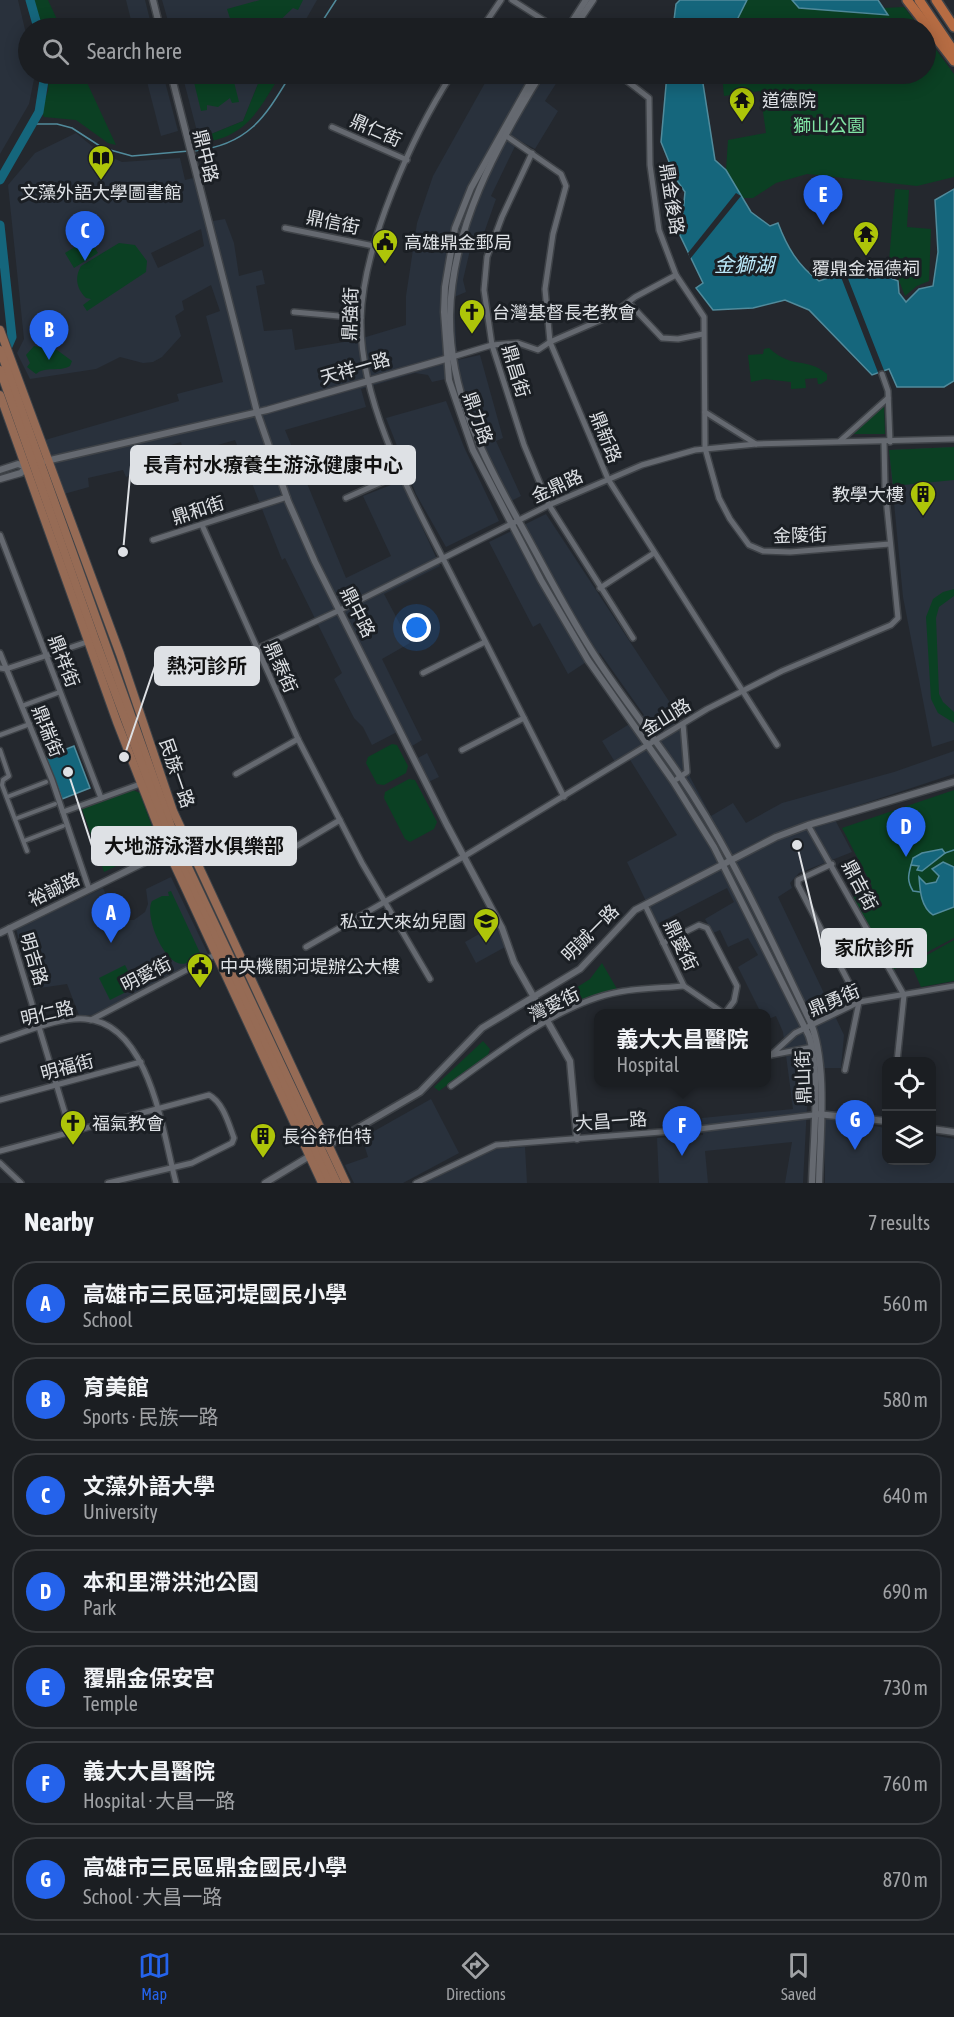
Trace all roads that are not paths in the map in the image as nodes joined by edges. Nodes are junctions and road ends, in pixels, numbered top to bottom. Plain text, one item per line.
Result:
1 (153, 0) edge
2 (501, 0) edge
3 (512, 0) edge
4 (586, 0) edge
5 (593, 0) edge
6 (907, 0) edge
7 (919, 0) edge
8 (936, 0) edge
9 (158, 18) edge
10 (489, 18) edge
11 (540, 18) edge
12 (574, 18) edge
13 (581, 18) edge
14 (921, 18) edge
15 (931, 18) edge
16 (936, 25) edge
17 (954, 27) edge
18 (936, 38) edge
19 (954, 52) edge
20 (954, 62) edge
21 (174, 84) edge
22 (445, 84) edge
23 (530, 84) edge
24 (536, 84) edge
25 (631, 84) edge
26 (332, 127) dead end
27 (503, 134) junction
28 (532, 153) junction
29 (407, 160) junction
30 (285, 228) dead end
31 (374, 246) junction
32 (676, 275) junction
33 (629, 303) junction
34 (294, 312) dead end
35 (361, 318) junction
36 (0, 330) edge
37 (703, 334) junction
38 (550, 342) junction
39 (492, 345) junction
40 (3, 348) edge
41 (449, 358) junction
42 (3, 371) edge
43 (882, 374) dead end
44 (370, 379) junction
45 (0, 395) edge
46 (888, 398) junction
47 (257, 412) junction
48 (705, 412) junction
49 (954, 439) edge
50 (840, 441) junction
51 (887, 442) junction
52 (756, 444) junction
53 (705, 448) junction
54 (38, 464) junction
55 (0, 470) edge
56 (402, 473) junction
57 (0, 479) edge
58 (608, 479) junction
59 (287, 497) junction
60 (346, 498) dead end
61 (549, 505) junction
62 (515, 522) junction
63 (202, 525) junction
64 (0, 537) edge
65 (153, 540) dead end
66 (890, 544) junction
67 (654, 553) junction
68 (443, 559) junction
69 (600, 588) junction
70 (340, 610) junction
71 (108, 636) junction
72 (633, 638) dead end
73 (92, 640) junction
74 (485, 642) junction
75 (256, 648) junction
76 (0, 653) edge
77 (45, 654) junction
78 (3, 669) edge
79 (203, 674) dead end
80 (423, 674) dead end
81 (742, 690) junction
82 (60, 692) junction
83 (22, 706) junction
84 (524, 718) junction
85 (30, 724) junction
86 (683, 724) junction
87 (0, 735) edge
88 (298, 739) junction
89 (655, 742) junction
90 (777, 745) dead end
91 (648, 746) junction
92 (0, 750) edge
93 (462, 750) dead end
94 (236, 774) dead end
95 (680, 776) junction
96 (673, 781) junction
97 (46, 782) dead end
98 (145, 782) junction
99 (954, 782) edge
100 (7, 797) junction
101 (564, 797) junction
102 (101, 798) junction
103 (55, 804) dead end
104 (63, 812) junction
105 (15, 819) junction
106 (340, 820) junction
107 (808, 825) junction
108 (63, 826) dead end
109 (24, 841) junction
110 (176, 847) junction
111 (27, 851) dead end
112 (278, 857) dead end
113 (464, 857) junction
114 (731, 861) junction
115 (724, 864) junction
116 (832, 864) junction
117 (89, 889) junction
118 (384, 903) junction
119 (645, 905) junction
120 (9, 928) junction
121 (0, 933) edge
122 (663, 943) junction
123 (773, 943) junction
124 (306, 947) dead end
125 (765, 948) junction
126 (215, 956) junction
127 (430, 979) dead end
128 (684, 986) junction
129 (954, 986) edge
130 (904, 995) junction
131 (533, 996) junction
132 (859, 1002) junction
133 (719, 1009) edge
134 (728, 1009) edge
135 (91, 1020) junction
136 (546, 1021) junction
137 (809, 1027) junction
138 (39, 1028) junction
139 (0, 1040) edge
140 (813, 1047) junction
141 (771, 1051) edge
142 (771, 1053) edge
143 (898, 1057) edge
144 (141, 1062) junction
145 (845, 1070) dead end
146 (295, 1075) junction
147 (281, 1081) junction
148 (57, 1086) junction
149 (451, 1086) dead end
150 (0, 1100) edge
151 (157, 1110) junction
152 (816, 1114) junction
153 (882, 1121) edge
154 (936, 1130) edge
155 (954, 1132) edge
156 (71, 1133) junction
157 (577, 1139) junction
158 (318, 1151) junction
159 (0, 1152) edge
160 (0, 1163) edge
161 (172, 1168) junction
162 (21, 1183) edge
163 (108, 1183) edge
164 (176, 1183) edge
165 (265, 1183) edge
166 (322, 1183) edge
167 (329, 1183) edge
168 (337, 1183) edge
169 (346, 1183) edge
170 (416, 1183) edge
171 (812, 1183) edge
172 (819, 1183) edge

1 - 9 street
2 - 10 street
3 - 11 street
4 - 12 street
5 - 13 street
6 - 14 highway
7 - 15 highway
8 - 17 highway
16 - 19 highway
18 - 20 highway
21 - 47 street, 鼎中路
22 - 29 street, 鼎強街
23 - 27 street, 鼎力路
24 - 27 street, 鼎力路
25 - 32 street, 鼎金後路
26 - 29 street, 鼎仁街
27 - 28 street, 鼎新路
27 - 41 street, 鼎力路
28 - 38 street, 鼎新路
28 - 39 street, 鼎昌街
29 - 31 street, 鼎強街
30 - 31 street, 鼎信街
31 - 35 street, 鼎強街
32 - 33 street, 天祥一路
32 - 37 street, 鼎金後路
33 - 37 street
33 - 38 street, 天祥一路
34 - 35 street
35 - 44 street, 鼎強街
36 - 40 main road
37 - 48 street, 鼎金後路
38 - 39 street, 天祥一路
38 - 58 street, 鼎新路
39 - 41 street, 天祥一路
39 - 61 street, 鼎昌街
40 - 42 main road
41 - 44 street, 天祥一路
41 - 62 street, 鼎力路
42 - 54 main road, 民族一路
42 - 54 main road, 民族一路
43 - 46 street, 金山路
44 - 47 street, 天祥一路
44 - 56 street, 鼎強街
45 - 54 main road, 民族一路
46 - 50 street
46 - 51 street, 金山路
47 - 54 street, 天祥一路
47 - 59 street, 鼎中路
48 - 52 street
48 - 53 street, 金陵街
49 - 51 street, 金鼎路
50 - 51 street, 金鼎路
50 - 52 street, 金鼎路
51 - 66 street, 金山路
52 - 53 street, 金鼎路
53 - 58 street, 金鼎路
53 - 66 street, 金陵街
54 - 55 street
54 - 57 street
54 - 71 main road, 民族一路
54 - 73 main road, 民族一路
56 - 60 street
56 - 68 street, 鼎強街
58 - 61 street, 金鼎路
58 - 67 street, 鼎新路
59 - 63 street, 鼎和街
59 - 70 street, 鼎中路
61 - 62 street, 金鼎路
61 - 69 street, 鼎昌街
62 - 68 street, 金鼎路
62 - 89 street, 鼎力路
62 - 91 street, 鼎力路
63 - 65 street, 鼎和街
63 - 75 street, 鼎泰街
64 - 77 street, 鼎祥街
66 - 81 street, 金山路
67 - 69 street
67 - 81 street, 鼎新路
68 - 70 street, 金鼎路
68 - 74 street, 鼎強街
69 - 72 street, 鼎昌街
70 - 75 street, 金鼎路
70 - 113 street, 鼎中路
71 - 73 street
71 - 110 main road, 民族一路
73 - 77 street
73 - 98 main road, 民族一路
74 - 80 street
74 - 84 street, 鼎強街
75 - 79 street, 金鼎路
75 - 88 street, 鼎泰街
76 - 78 street, 鼎瑞街
77 - 78 street
77 - 82 street, 鼎祥街
78 - 83 street, 鼎瑞街
81 - 86 street, 金山路
81 - 90 street, 鼎新路
82 - 83 street
82 - 102 street, 鼎祥街
83 - 85 street, 鼎瑞街
84 - 93 street
84 - 101 street, 鼎強街
85 - 87 street
85 - 104 street, 鼎瑞街
86 - 89 street, 金山路
86 - 95 street
88 - 94 street
88 - 106 street, 鼎泰街
89 - 91 street, 金山路
89 - 95 street, 鼎山街
91 - 96 street, 鼎山街
91 - 101 street, 金山路
92 - 100 street
95 - 96 street
95 - 114 street, 鼎山街
96 - 115 street, 鼎山街
97 - 100 street
98 - 102 street
98 - 110 main road, 民族一路
99 - 107 street, 明誠一路
100 - 105 street
101 - 113 street, 金山路
102 - 104 street
103 - 105 street
104 - 117 street, 鼎瑞街
105 - 109 street
106 - 112 street
106 - 118 street, 鼎泰街
107 - 114 street, 明誠一路
107 - 116 street, 鼎吉街
108 - 109 street
109 - 111 street
110 - 117 street, 裕誠路
110 - 126 main road, 民族一路
110 - 146 main road, 民族一路
110 - 147 main road, 民族一路
113 - 118 street, 金山路
113 - 131 street, 鼎中路
114 - 115 street, 明誠一路
114 - 123 street, 鼎山街
115 - 119 street, 明誠一路
115 - 125 street, 鼎山街
116 - 130 street, 鼎吉街
116 - 132 street
117 - 120 street, 裕誠路
118 - 124 street, 金山路
118 - 127 street, 鼎泰街
119 - 122 street, 鼎愛街
119 - 131 street, 明誠一路
120 - 121 street, 裕誠路
120 - 138 street, 明吉路
122 - 128 street, 鼎愛街
122 - 134 street
123 - 125 street
123 - 137 street, 鼎山街
125 - 137 street, 鼎山街
126 - 135 street, 明愛街
126 - 147 main road, 民族一路
128 - 133 street, 鼎愛街
128 - 136 street, 灣愛街
129 - 130 street, 鼎勇街
130 - 132 street, 鼎勇街
130 - 143 street
131 - 136 street, 鼎中路
131 - 158 street, 明誠一路
132 - 137 street, 鼎勇街
132 - 145 street
135 - 138 street, 明仁路
135 - 144 street, 明仁路
136 - 149 street, 灣愛街
136 - 157 street, 鼎中路
137 - 140 street, 鼎山街
137 - 141 street, 鼎勇街
137 - 152 street, 鼎山街
138 - 139 street, 明仁路
138 - 148 street, 明吉路
140 - 142 street
140 - 152 street, 鼎山街
144 - 148 street, 明福街
144 - 151 street, 明仁路
146 - 147 main road
146 - 158 main road, 民族一路
147 - 158 main road, 民族一路
148 - 150 street, 明福街
148 - 156 street, 明吉路
151 - 156 street
151 - 161 street, 明仁路
151 - 161 street
152 - 153 street, 大昌一路
152 - 157 street, 大昌一路
152 - 171 street, 鼎山街
152 - 172 street, 鼎山街
154 - 155 street
156 - 159 street
157 - 170 street, 大昌一路
158 - 165 street, 明誠一路
158 - 166 main road, 民族一路
158 - 167 main road, 民族一路
158 - 168 main road, 民族一路
158 - 169 main road, 民族一路
160 - 162 street
161 - 163 street
161 - 164 street, 明仁路

